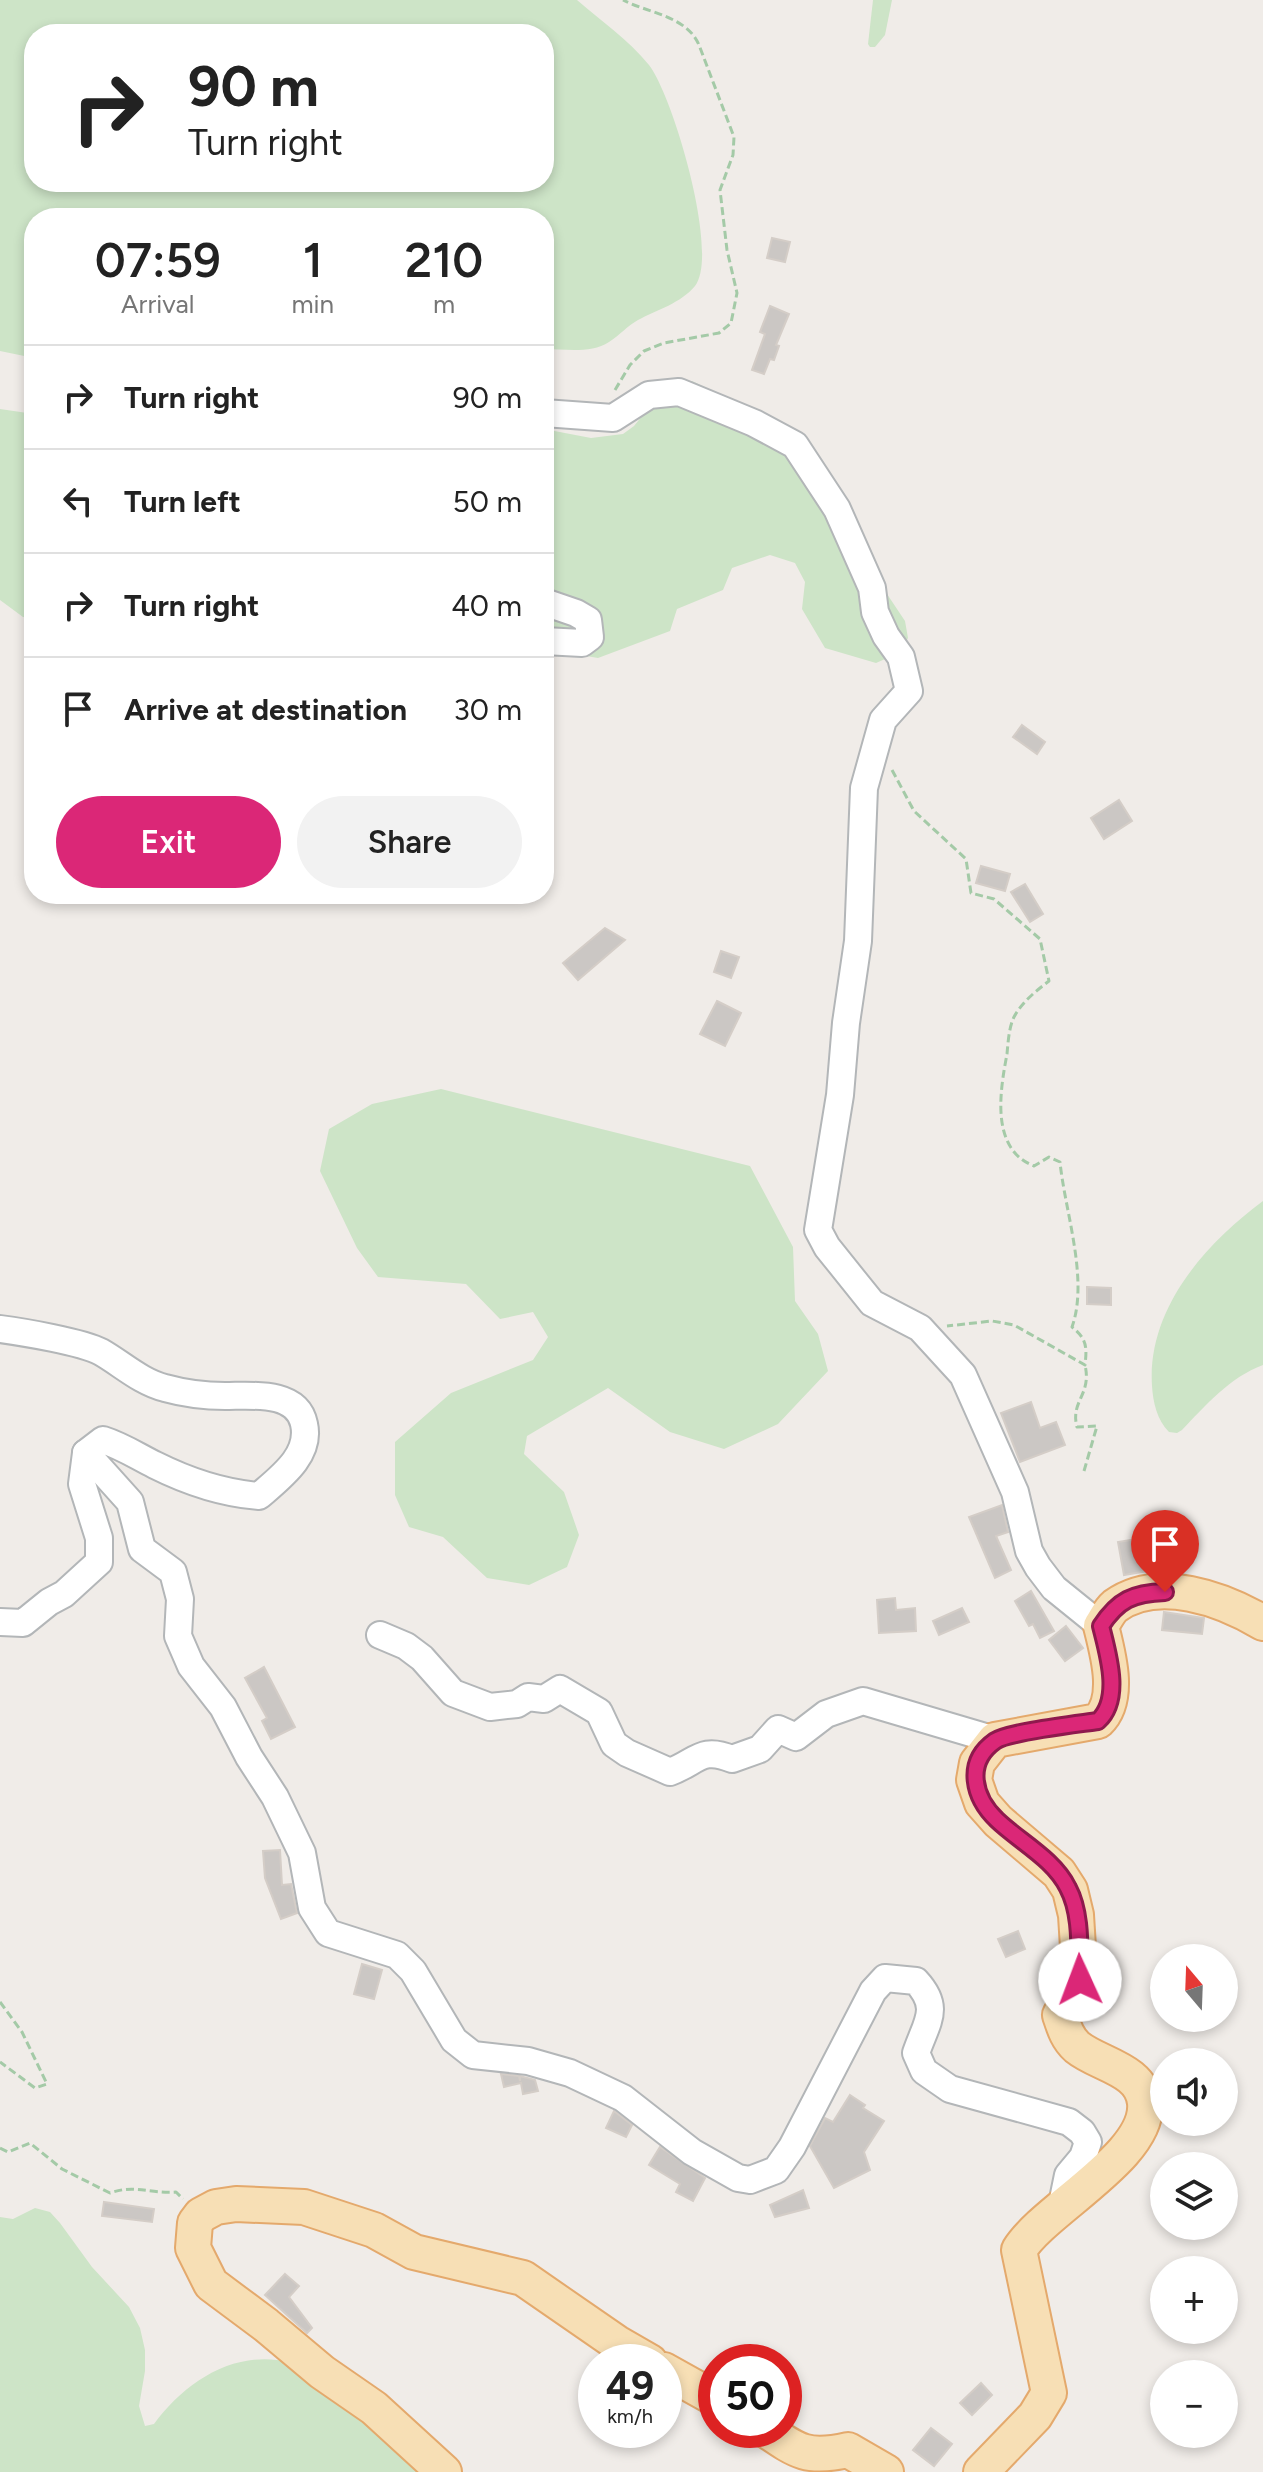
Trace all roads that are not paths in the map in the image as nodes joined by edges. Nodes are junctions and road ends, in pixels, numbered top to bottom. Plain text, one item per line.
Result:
1 (554, 414) edge
2 (554, 605) edge
3 (554, 642) edge
4 (0, 1329) edge
5 (86, 1453) junction
6 (0, 1622) edge
7 (1263, 1623) edge
8 (1101, 1626) junction
9 (380, 1635) dead end
10 (995, 1740) junction
11 (1061, 2209) junction
12 (619, 2344) edge
13 (792, 2448) edge
14 (444, 2472) edge
15 (886, 2472) edge
16 (981, 2472) edge

1 - 8 street
2 - 3 street
4 - 5 street
5 - 6 street
5 - 11 street
7 - 8 main road
8 - 10 main road
9 - 10 street
10 - 11 main road
11 - 16 main road
12 - 14 main road
13 - 15 main road

